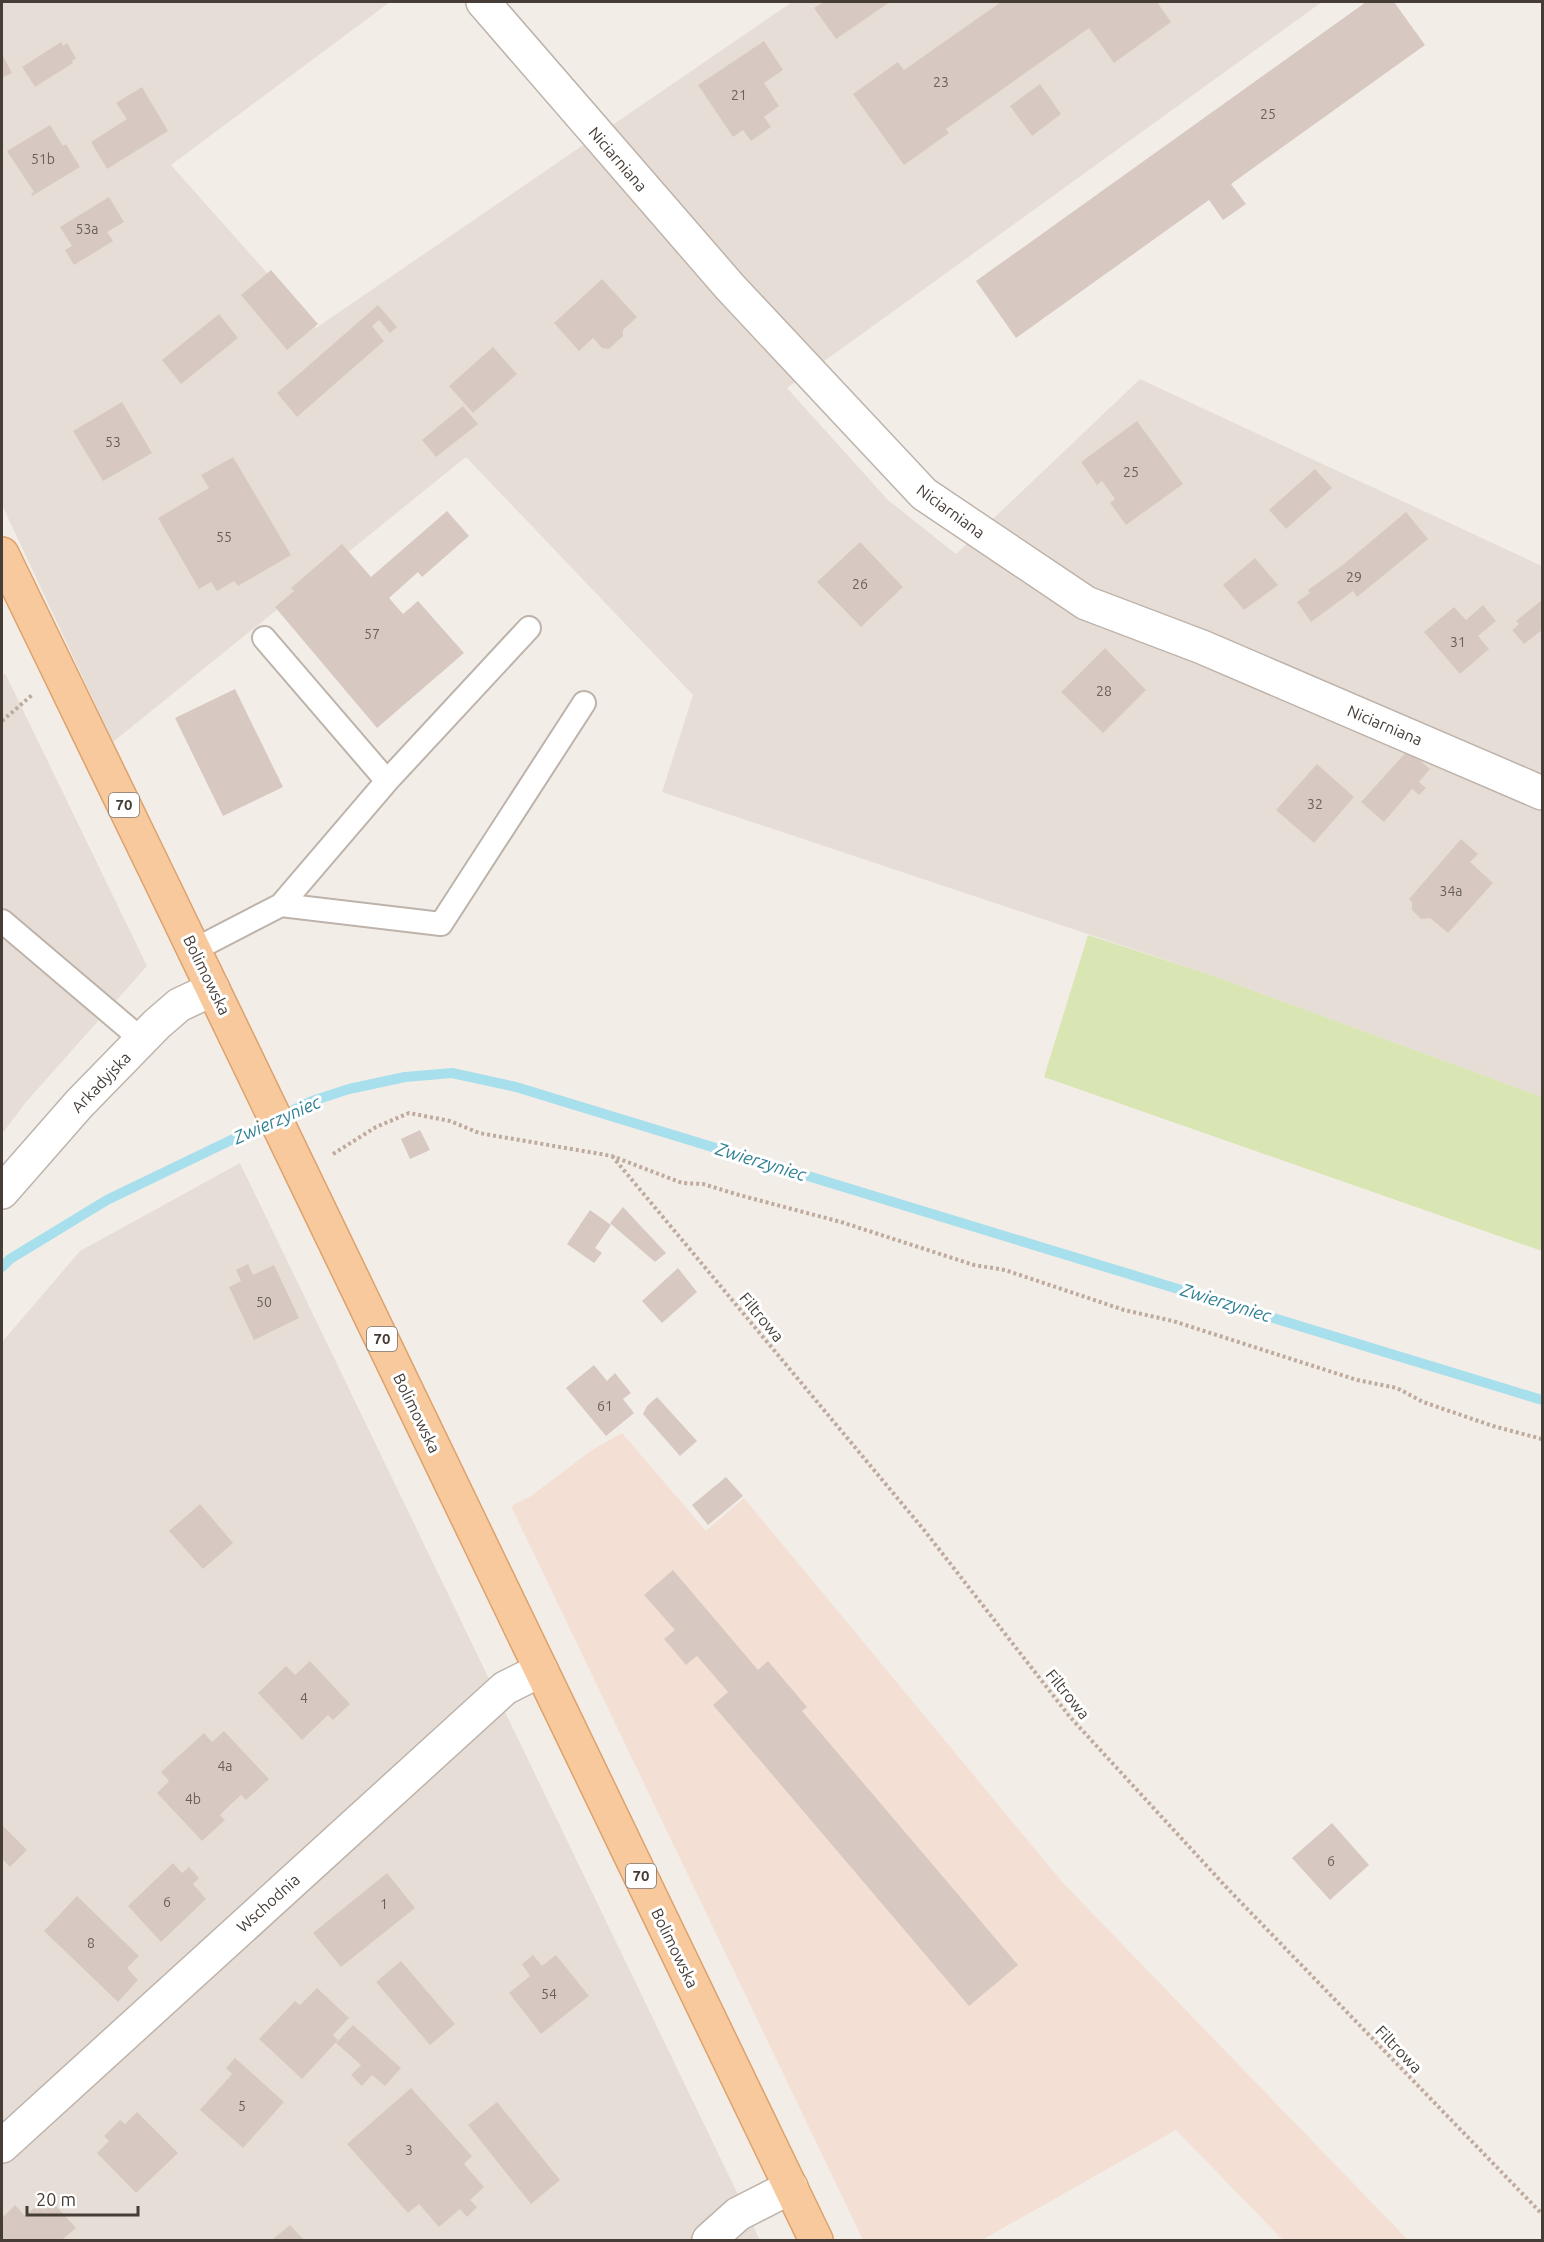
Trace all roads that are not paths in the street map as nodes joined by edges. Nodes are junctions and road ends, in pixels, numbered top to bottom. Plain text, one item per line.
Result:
1 (483, 2) edge
2 (2, 554) edge
3 (529, 628) dead end
4 (264, 638) dead end
5 (584, 703) dead end
6 (387, 781) junction
7 (1542, 793) edge
8 (281, 905) junction
9 (2, 921) edge
10 (194, 950) junction
11 (213, 989) junction
12 (141, 1040) junction
13 (2, 1192) edge
14 (541, 1670) junction
15 (2, 2146) edge
16 (791, 2187) junction
17 (709, 2241) edge
18 (816, 2241) edge

1 - 7 street, Niciarniana
2 - 10 main road, Bolimowska / 70
3 - 6 lane
4 - 6 lane
5 - 8 lane
6 - 8 lane
8 - 10 lane
9 - 12 lane
10 - 11 main road, Bolimowska / 70
11 - 12 street, Arkadyjska
11 - 14 main road, Bolimowska / 70
12 - 13 street, Arkadyjska
14 - 15 street, Wschodnia
14 - 16 main road, Bolimowska / 70
16 - 17 street
16 - 18 main road, Bolimowska / 70

